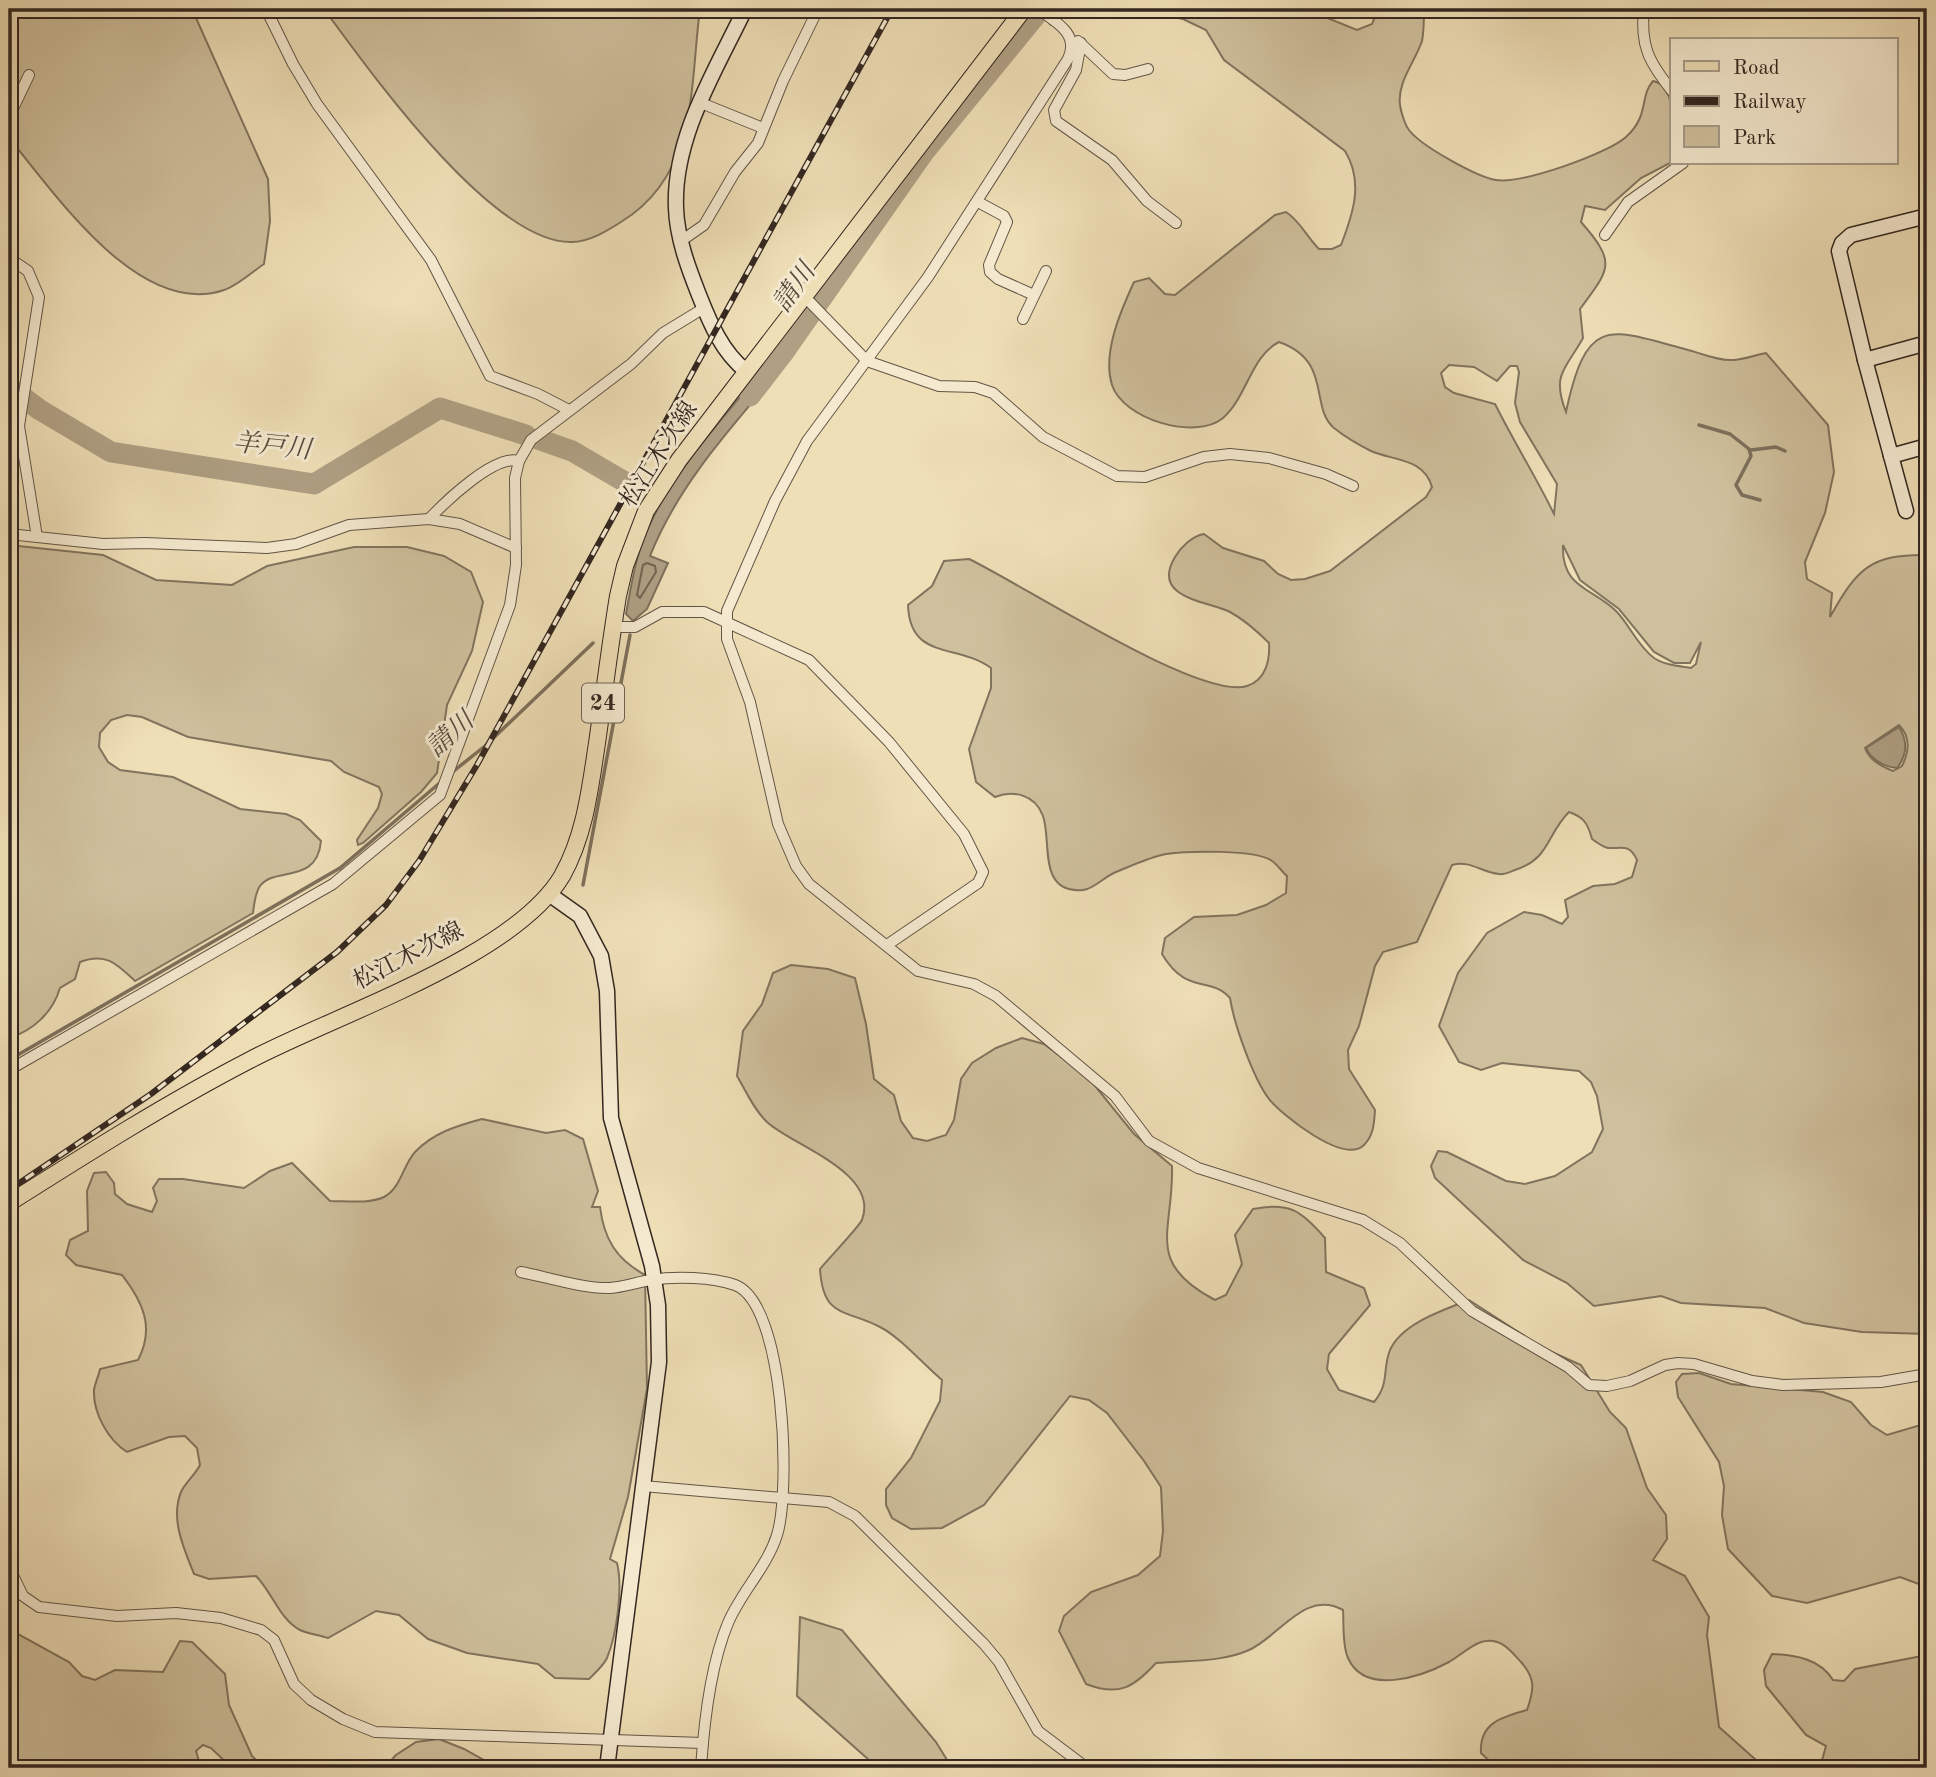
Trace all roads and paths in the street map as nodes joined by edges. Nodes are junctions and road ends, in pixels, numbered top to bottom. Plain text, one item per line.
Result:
1 (266, 9) edge
2 (745, 9) edge
3 (818, 9) edge
4 (1024, 9) edge
5 (1038, 9) edge
6 (1062, 9) edge
7 (1644, 9) edge
8 (1053, 20) junction
9 (1070, 34) junction
10 (1081, 43) junction
11 (1148, 69) dead end
12 (29, 75) dead end
13 (1670, 88) edge
14 (701, 103) junction
15 (9, 117) edge
16 (763, 128) junction
17 (1682, 164) edge
18 (978, 202) junction
19 (1927, 216) edge
20 (1176, 223) dead end
21 (1605, 235) dead end
22 (681, 241) junction
23 (9, 258) edge
24 (1046, 271) dead end
25 (1034, 295) junction
26 (809, 301) junction
27 (704, 308) junction
28 (1023, 319) dead end
29 (1927, 343) edge
30 (1865, 360) junction
31 (867, 361) junction
32 (746, 371) junction
33 (569, 410) junction
34 (1927, 446) edge
35 (1891, 456) junction
36 (519, 461) junction
37 (1353, 486) dead end
38 (1906, 511) dead end
39 (429, 519) junction
40 (9, 534) edge
41 (37, 537) junction
42 (516, 548) junction
43 (726, 623) junction
44 (613, 627) junction
45 (549, 894) junction
46 (887, 945) junction
47 (9, 1070) edge
48 (9, 1203) edge
49 (521, 1272) dead end
50 (654, 1279) junction
51 (1927, 1374) edge
52 (643, 1486) junction
53 (785, 1496) junction
54 (9, 1567) edge
55 (611, 1740) junction
56 (703, 1743) junction
57 (607, 1768) edge
58 (701, 1768) edge
59 (1087, 1768) edge

1 - 33 street
2 - 14 street
3 - 16 street
4 - 26 main road, 松江木次線 / 24
5 - 8 street
6 - 8 street
7 - 13 street
8 - 9 street
9 - 10 street
9 - 18 street
10 - 11 street
10 - 20 street
12 - 15 street
14 - 16 street
14 - 22 street
16 - 22 street
17 - 21 street
18 - 25 street
18 - 31 street
19 - 30 street
22 - 27 street
23 - 41 street
24 - 25 street
25 - 28 street
26 - 31 street
26 - 32 main road, 松江木次線 / 24
27 - 32 street
27 - 33 street
29 - 30 street
30 - 35 street
31 - 37 street
31 - 43 street
32 - 44 main road, 松江木次線 / 24
33 - 36 street
34 - 35 street
35 - 38 street
36 - 39 street
36 - 42 street
39 - 41 street
39 - 42 street
40 - 41 street
42 - 47 street
43 - 44 street
43 - 46 street
43 - 46 street
44 - 45 main road, 松江木次線 / 24
45 - 48 main road, 松江木次線 / 24
45 - 50 street
46 - 51 street
49 - 50 street
50 - 52 street
50 - 53 street
52 - 53 street
52 - 55 street
53 - 56 street
53 - 59 street
54 - 55 street
55 - 56 street
55 - 57 street
56 - 58 street

